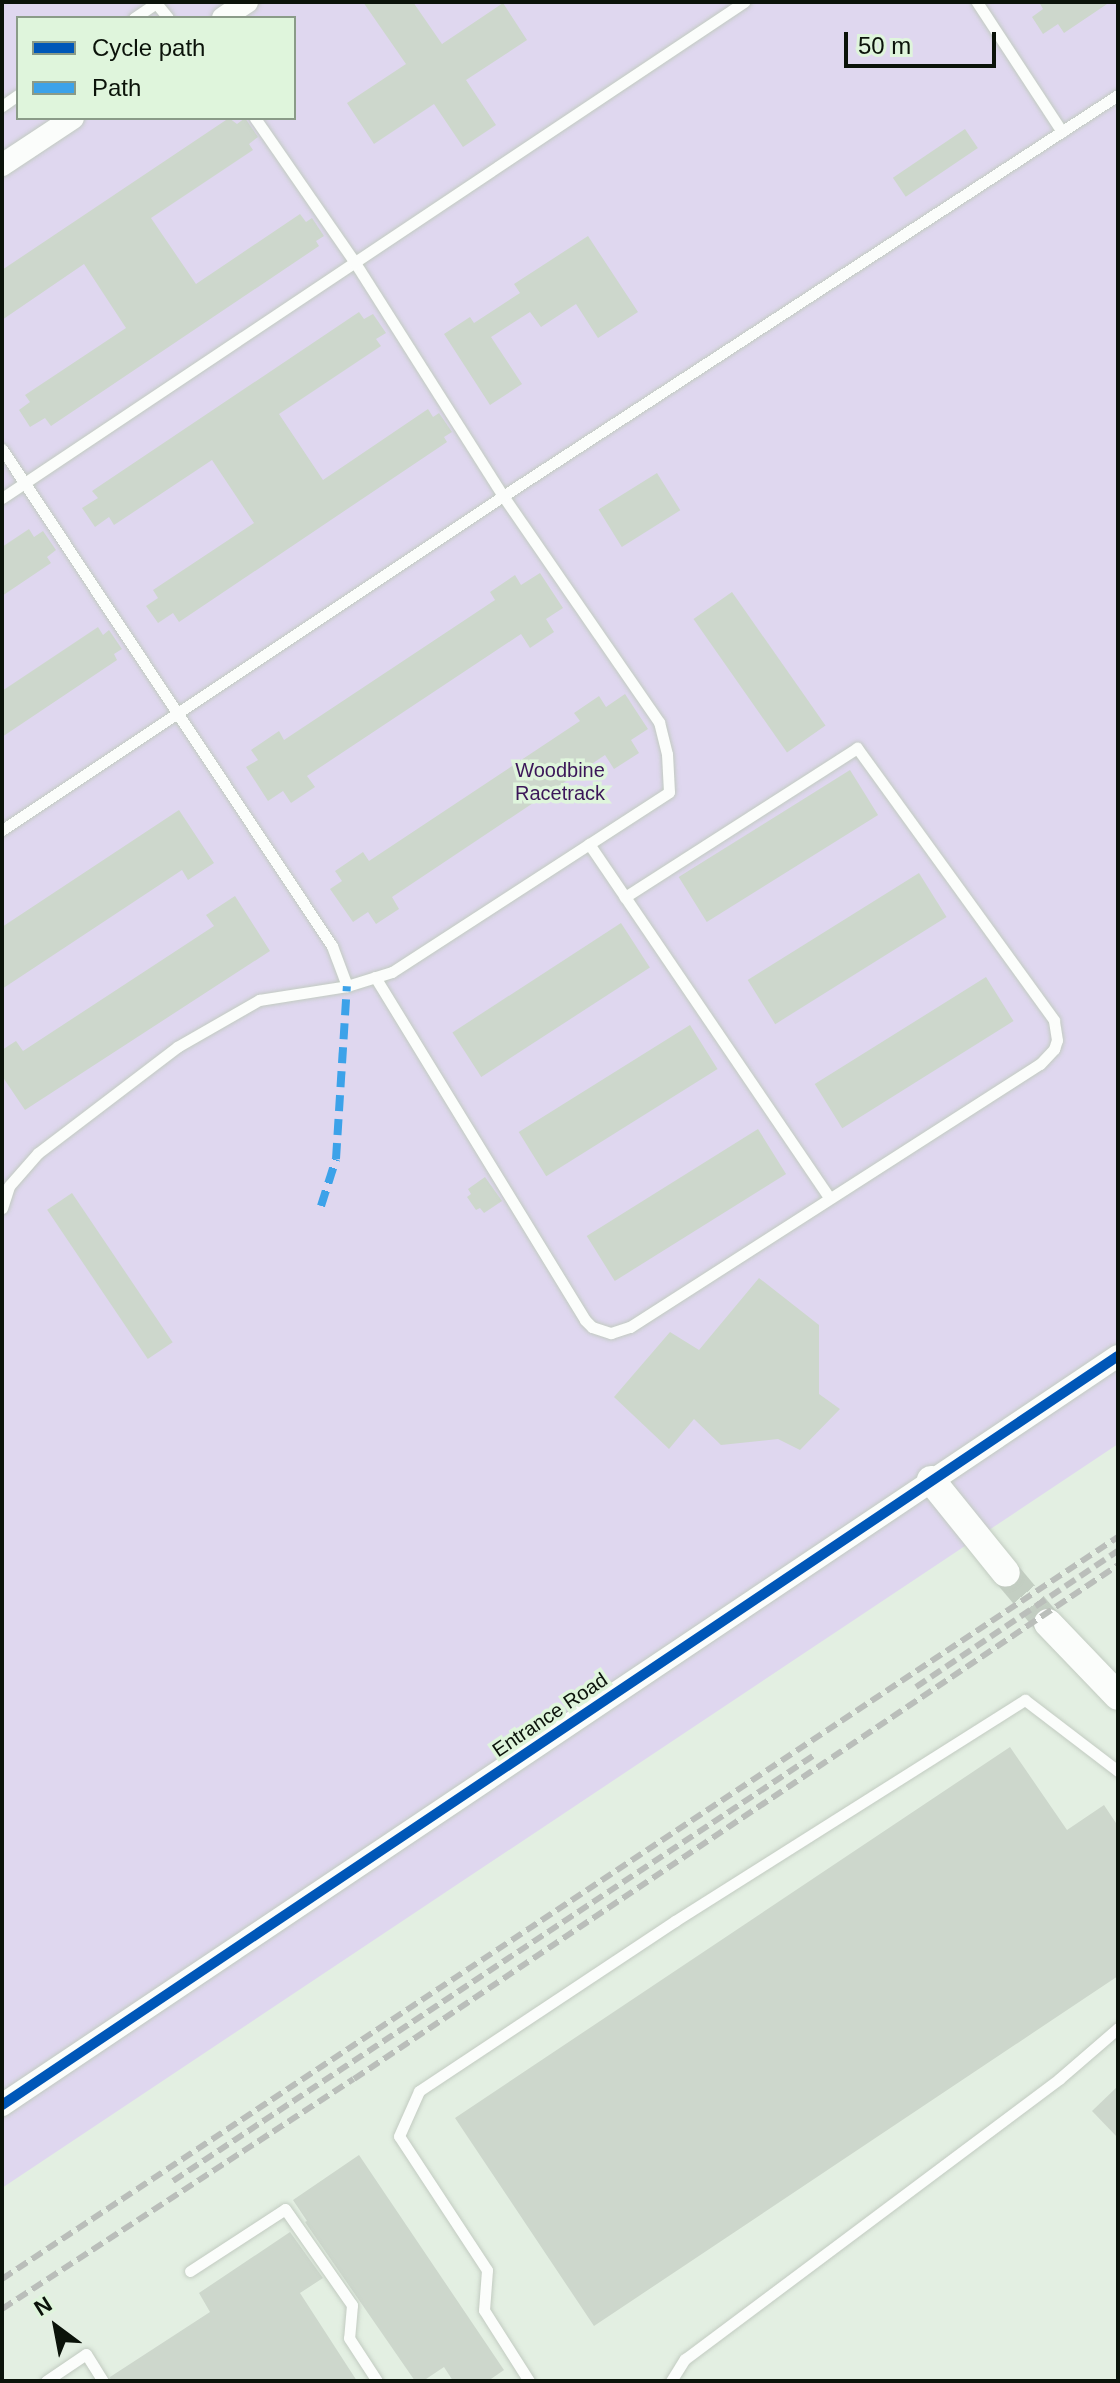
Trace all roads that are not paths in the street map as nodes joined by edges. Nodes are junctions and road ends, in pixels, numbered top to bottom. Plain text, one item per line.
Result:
1 (247, 2) edge
2 (977, 2) edge
3 (157, 3) edge
4 (738, 4) edge
5 (137, 16) edge
6 (226, 16) edge
7 (1118, 95) edge
8 (70, 120) edge
9 (256, 120) edge
10 (1062, 132) junction
11 (2, 165) edge
12 (356, 264) junction
13 (2, 449) edge
14 (25, 483) junction
15 (503, 496) junction
16 (2, 498) edge
17 (177, 713) junction
18 (2, 830) edge
19 (589, 844) junction
20 (625, 897) junction
21 (375, 977) junction
22 (347, 986) junction
23 (2, 1174) edge
24 (9, 1186) junction
25 (830, 1198) junction
26 (2, 1208) edge
27 (1118, 1356) edge
28 (931, 1480) junction
29 (1006, 1573) tunnel mouth
30 (1048, 1623) tunnel mouth
31 (1118, 1696) edge
32 (1118, 1771) edge
33 (1118, 2028) edge
34 (2, 2105) edge
35 (190, 2271) dead end
36 (526, 2380) edge
37 (46, 2381) edge
38 (103, 2381) edge
39 (377, 2381) edge
40 (671, 2381) edge

1 - 6 street
2 - 10 lane
3 - 5 lane
4 - 12 lane
7 - 10 lane
8 - 11 street
9 - 12 lane
10 - 15 lane
12 - 14 lane
12 - 15 lane
13 - 14 lane
14 - 16 lane
14 - 17 lane
15 - 17 lane
15 - 19 lane
17 - 18 lane
17 - 22 lane
19 - 20 lane
19 - 21 lane
20 - 25 lane
20 - 25 lane
21 - 22 lane
21 - 25 lane
22 - 24 lane
23 - 24 lane
24 - 26 lane
27 - 28 street, Entrance Road
28 - 29 street
28 - 34 street, Entrance Road
30 - 31 street
32 - 36 lane
33 - 40 lane
35 - 39 lane
37 - 38 lane

